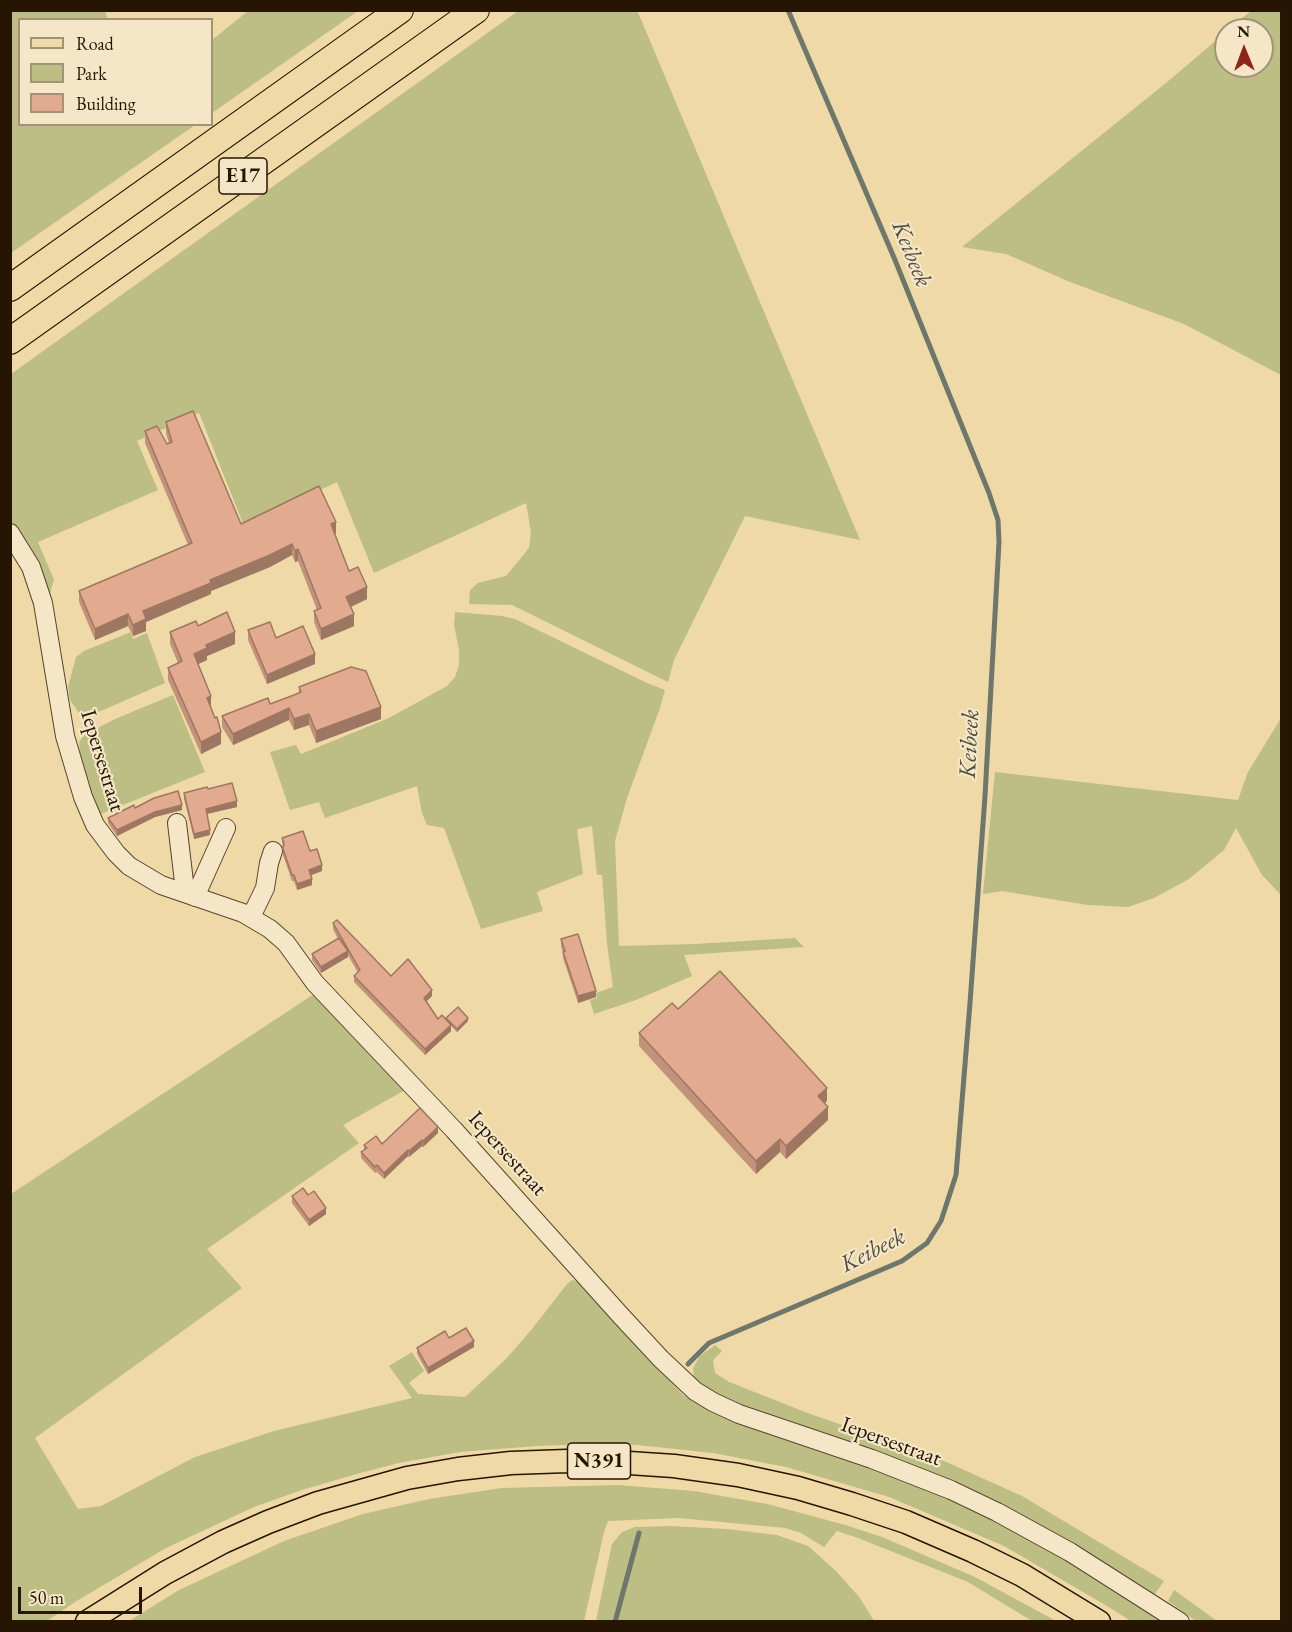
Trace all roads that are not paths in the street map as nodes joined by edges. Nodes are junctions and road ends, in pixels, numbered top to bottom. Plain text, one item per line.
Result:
1 (400, 10) edge
2 (476, 10) edge
3 (10, 288) edge
4 (10, 340) edge
5 (10, 533) edge
6 (177, 824) dead end
7 (226, 828) dead end
8 (273, 851) dead end
9 (188, 894) junction
10 (251, 917) junction
11 (93, 1618) edge
12 (1099, 1622) edge
13 (1180, 1622) edge

1 - 3 highway, E17
2 - 4 highway, E17
5 - 9 street, Iepersestraat
6 - 9 street
7 - 9 street
8 - 10 street
9 - 10 street, Iepersestraat
10 - 13 street, Iepersestraat
11 - 12 main road, N391

